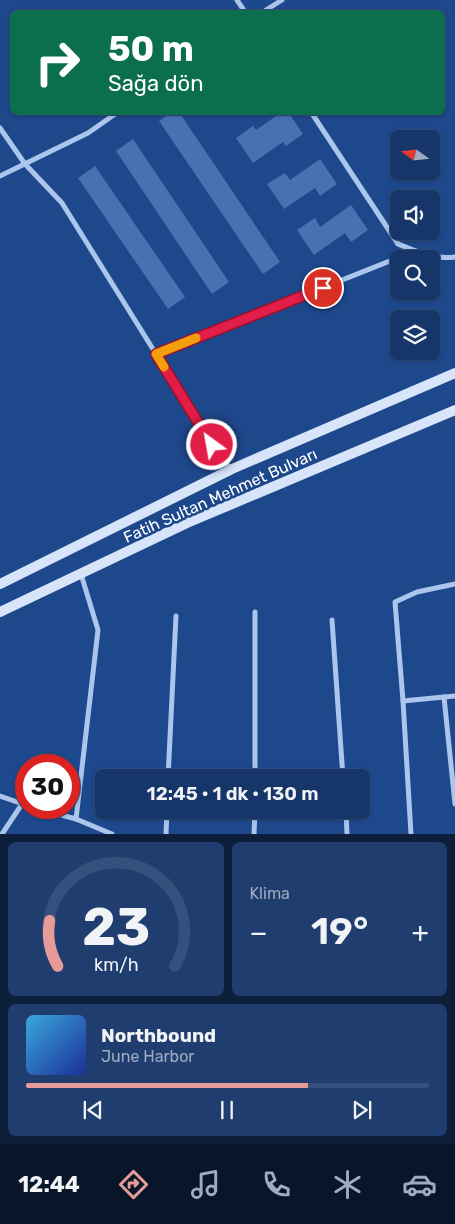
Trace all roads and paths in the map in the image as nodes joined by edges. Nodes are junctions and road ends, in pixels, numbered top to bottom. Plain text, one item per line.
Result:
1 (282, 0) edge
2 (266, 10) edge
3 (114, 115) edge
4 (313, 115) edge
5 (0, 128) edge
6 (24, 164) junction
7 (0, 176) edge
8 (413, 250) edge
9 (440, 256) edge
10 (455, 257) edge
11 (390, 261) edge
12 (156, 354) junction
13 (455, 373) edge
14 (455, 410) edge
15 (232, 469) junction
16 (81, 574) junction
17 (0, 584) edge
18 (455, 584) edge
19 (0, 612) edge
20 (255, 612) dead end
21 (176, 616) dead end
22 (332, 620) dead end
23 (455, 696) edge
24 (444, 697) junction
25 (403, 701) junction
26 (168, 769) edge
27 (255, 769) edge
28 (342, 769) edge
29 (80, 785) edge
30 (0, 796) edge
31 (15, 801) edge
32 (455, 804) edge
33 (15, 816) edge
34 (76, 819) edge
35 (167, 819) edge
36 (255, 819) edge
37 (347, 819) edge
38 (2, 834) edge
39 (112, 834) edge
40 (166, 834) edge
41 (254, 834) edge
42 (348, 834) edge
43 (411, 834) edge

1 - 2 street
3 - 6 street
4 - 8 street
5 - 6 street
6 - 7 street
6 - 12 street
9 - 10 street
11 - 12 street
12 - 15 street
13 - 15 main road, Fatih Sultan Mehmet Bulvarı
14 - 16 main road, Fatih Sultan Mehmet Bulvarı
15 - 17 main road, Fatih Sultan Mehmet Bulvarı
16 - 19 main road, Fatih Sultan Mehmet Bulvarı
16 - 29 street
18 - 25 street
20 - 27 street
21 - 26 street
22 - 28 street
23 - 24 street
24 - 25 street
24 - 32 street
25 - 43 street
30 - 31 street
33 - 38 street
34 - 39 street
35 - 40 street
36 - 41 street
37 - 42 street

